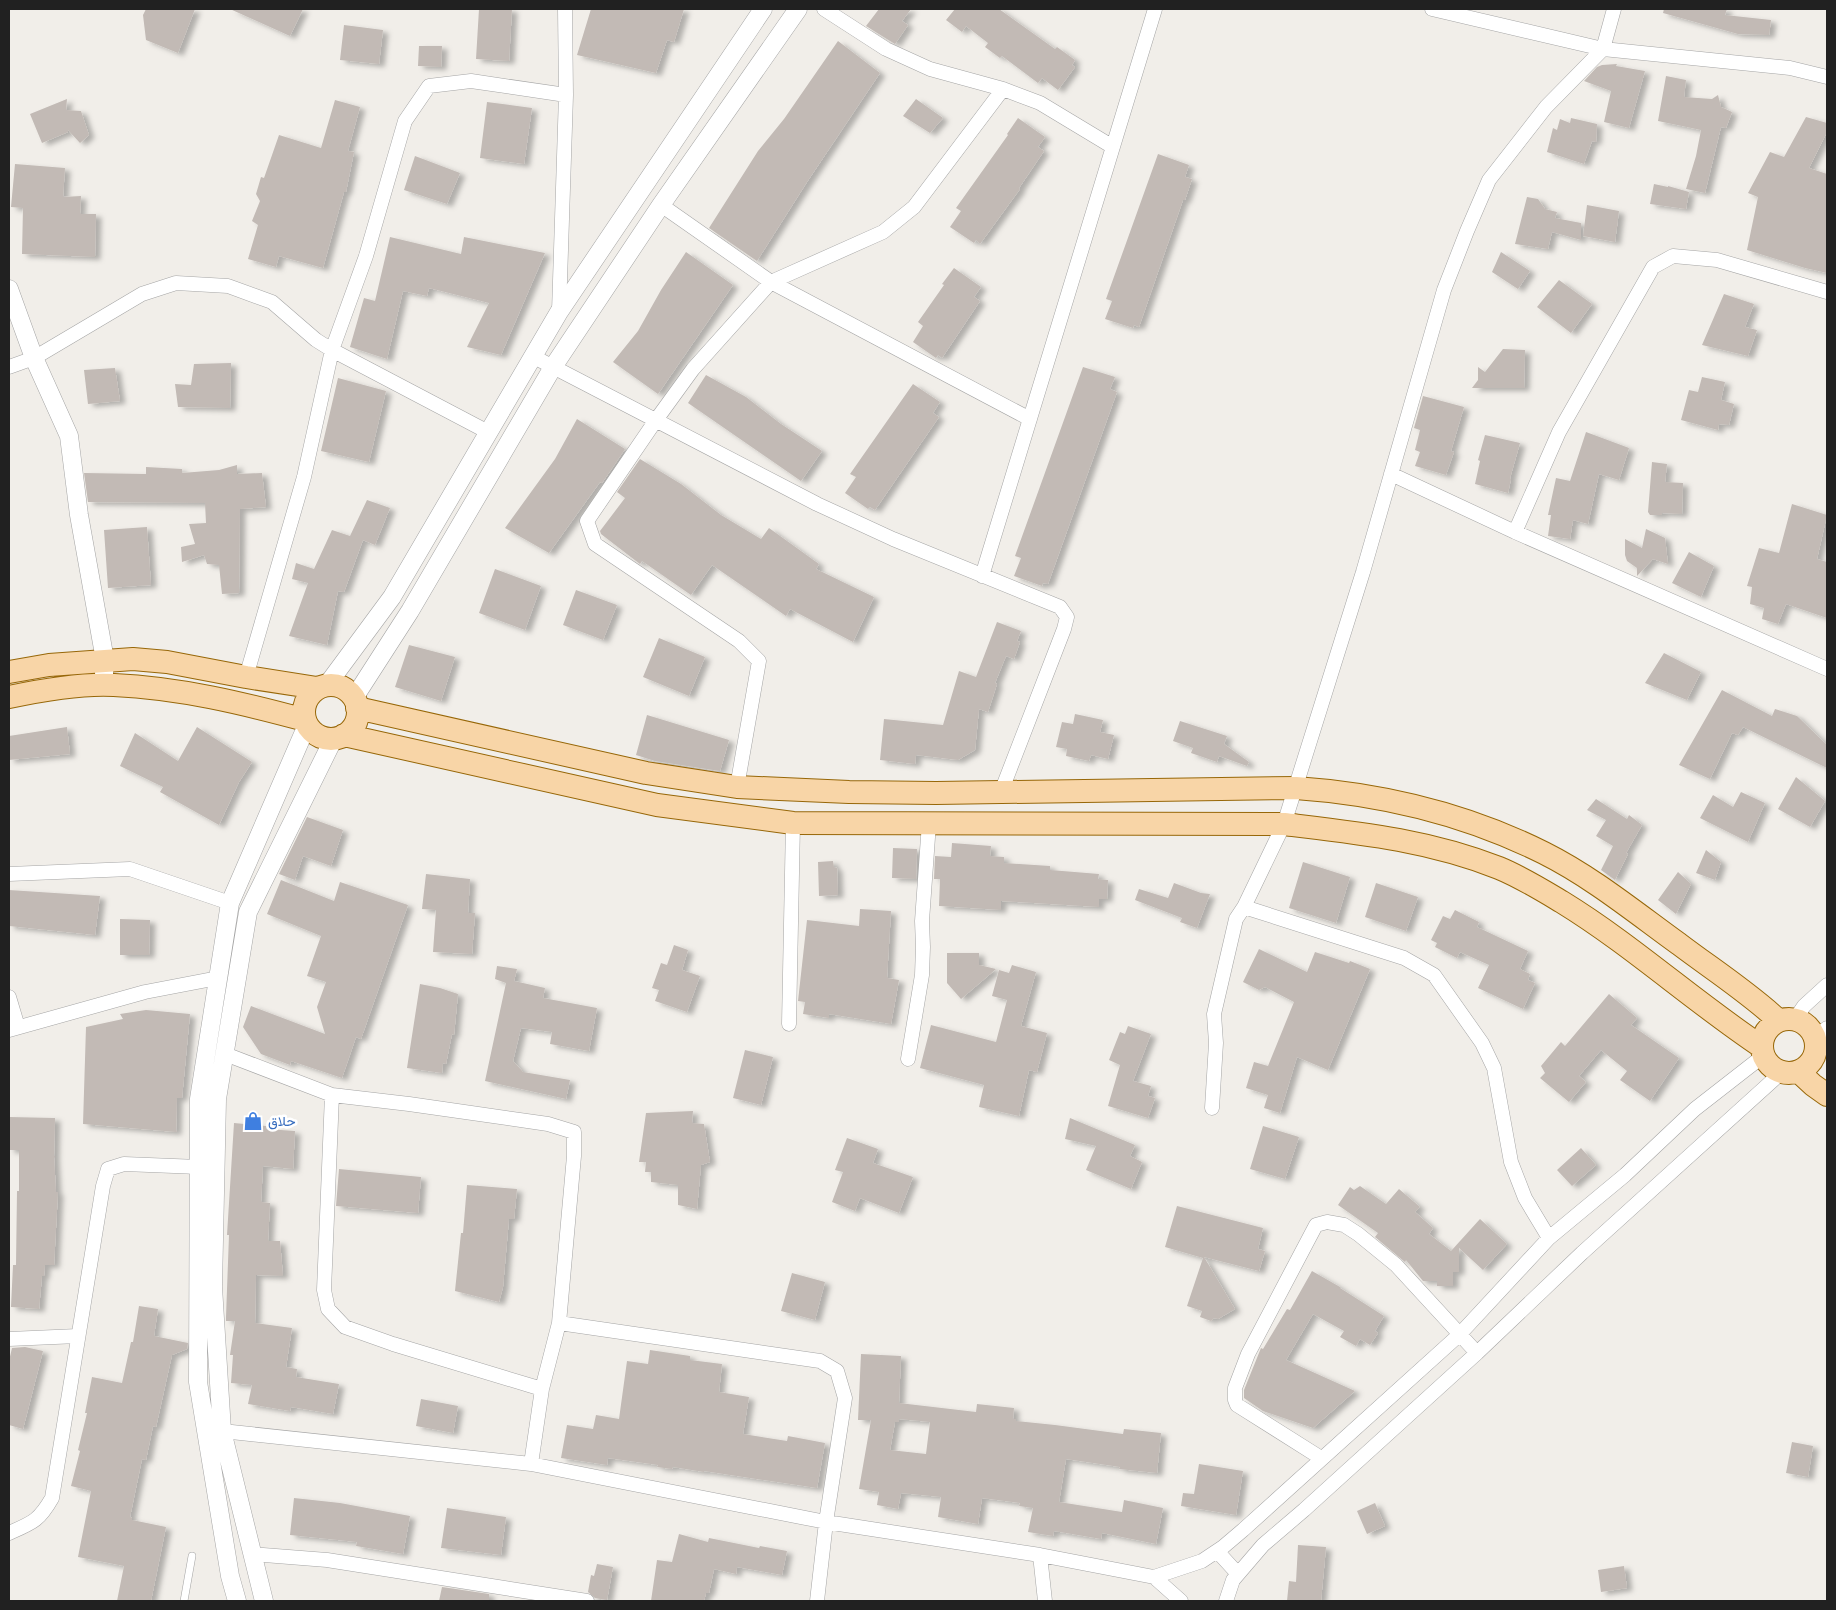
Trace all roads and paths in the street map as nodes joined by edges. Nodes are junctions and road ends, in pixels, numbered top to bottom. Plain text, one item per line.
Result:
1 (565, 9) edge
2 (763, 9) edge
3 (798, 9) edge
4 (824, 9) edge
5 (1155, 9) edge
6 (1432, 9) edge
7 (1614, 9) edge
8 (1603, 50) junction
9 (1827, 77) edge
10 (1003, 88) junction
11 (566, 95) junction
12 (1113, 147) junction
13 (661, 205) junction
14 (771, 282) junction
15 (9, 288) edge
16 (1827, 292) edge
17 (559, 312) junction
18 (332, 350) junction
19 (534, 357) junction
20 (34, 358) junction
21 (9, 367) edge
22 (553, 367) junction
23 (1030, 419) junction
24 (656, 420) junction
25 (488, 432) junction
26 (1391, 474) junction
27 (1515, 532) junction
28 (982, 576) junction
29 (105, 660) junction
30 (1827, 669) edge
31 (9, 672) edge
32 (246, 677) junction
33 (103, 685) junction
34 (322, 686) junction
35 (9, 697) edge
36 (356, 703) junction
37 (306, 722) junction
38 (339, 736) junction
39 (738, 787) junction
40 (1296, 788) junction
41 (1001, 792) junction
42 (793, 823) junction
43 (929, 823) junction
44 (1284, 824) junction
45 (9, 874) edge
46 (230, 903) junction
47 (1244, 907) junction
48 (218, 978) junction
49 (1827, 985) edge
50 (9, 997) edge
51 (211, 1020) junction
52 (1787, 1020) junction
53 (230, 1023) junction
54 (789, 1024) dead end
55 (14, 1029) edge
56 (1822, 1041) edge
57 (1762, 1051) junction
58 (225, 1054) junction
59 (908, 1059) dead end
60 (1790, 1072) junction
61 (332, 1095) junction
62 (1827, 1095) edge
63 (1212, 1108) dead end
64 (199, 1167) junction
65 (1550, 1238) junction
66 (559, 1323) junction
67 (1459, 1335) junction
68 (78, 1336) junction
69 (9, 1339) edge
70 (1477, 1353) junction
71 (542, 1389) junction
72 (214, 1432) junction
73 (1321, 1458) junction
74 (531, 1464) junction
75 (826, 1522) junction
76 (9, 1533) edge
77 (1217, 1551) junction
78 (252, 1554) junction
79 (1040, 1555) junction
80 (192, 1556) dead end
81 (1238, 1574) junction
82 (1154, 1576) junction
83 (184, 1601) edge
84 (237, 1601) edge
85 (264, 1601) edge
86 (587, 1601) edge
87 (817, 1601) edge
88 (1045, 1601) edge
89 (1181, 1601) edge
90 (1226, 1601) edge

1 - 11 street
2 - 17 street
3 - 13 street
4 - 10 street
5 - 12 street
6 - 8 street
7 - 8 street
8 - 9 street
8 - 26 street
10 - 12 street
10 - 14 street
11 - 17 street
11 - 18 street
12 - 23 street
13 - 14 street
13 - 22 street
14 - 23 street
14 - 24 street
15 - 20 street
16 - 27 street
17 - 19 street
18 - 20 street
18 - 25 street
18 - 32 street
19 - 22 street
19 - 25 street
20 - 21 street
20 - 29 street
22 - 24 street
22 - 36 street
23 - 28 street
24 - 28 street
24 - 39 street
25 - 34 street
26 - 27 street
26 - 40 street
27 - 30 street
28 - 41 street
29 - 31 main road
29 - 32 main road
29 - 33 street
32 - 34 main road
33 - 35 main road
33 - 37 main road
34 - 36 main road
34 - 37 main road
36 - 38 main road
36 - 39 main road
37 - 38 main road
37 - 46 street
38 - 42 main road
38 - 53 street
39 - 41 main road
40 - 41 main road
40 - 44 street
40 - 52 main road
42 - 43 main road
42 - 54 street
43 - 44 main road
43 - 59 street
44 - 47 street
44 - 57 main road
45 - 46 street
46 - 48 street
47 - 63 street
47 - 65 street
48 - 51 street
48 - 55 street
49 - 52 street
50 - 55 street
51 - 53 street
51 - 64 street
52 - 56 main road
52 - 57 main road
53 - 58 street
56 - 60 main road
57 - 60 main road
57 - 65 street
58 - 61 street
58 - 72 street
60 - 62 main road
60 - 70 street
61 - 66 street
61 - 71 street
64 - 68 street
64 - 72 street
65 - 67 street
66 - 71 street
66 - 75 street
67 - 70 street
67 - 73 street
67 - 73 street
68 - 69 street
68 - 76 street
70 - 81 street
71 - 74 street
72 - 74 street
72 - 78 street
72 - 84 street
73 - 77 street
74 - 75 street
75 - 79 street
75 - 87 street
77 - 81 street
77 - 82 street
78 - 85 street
78 - 86 street
79 - 82 street
79 - 88 street
80 - 83 lane
81 - 90 street
82 - 89 street

